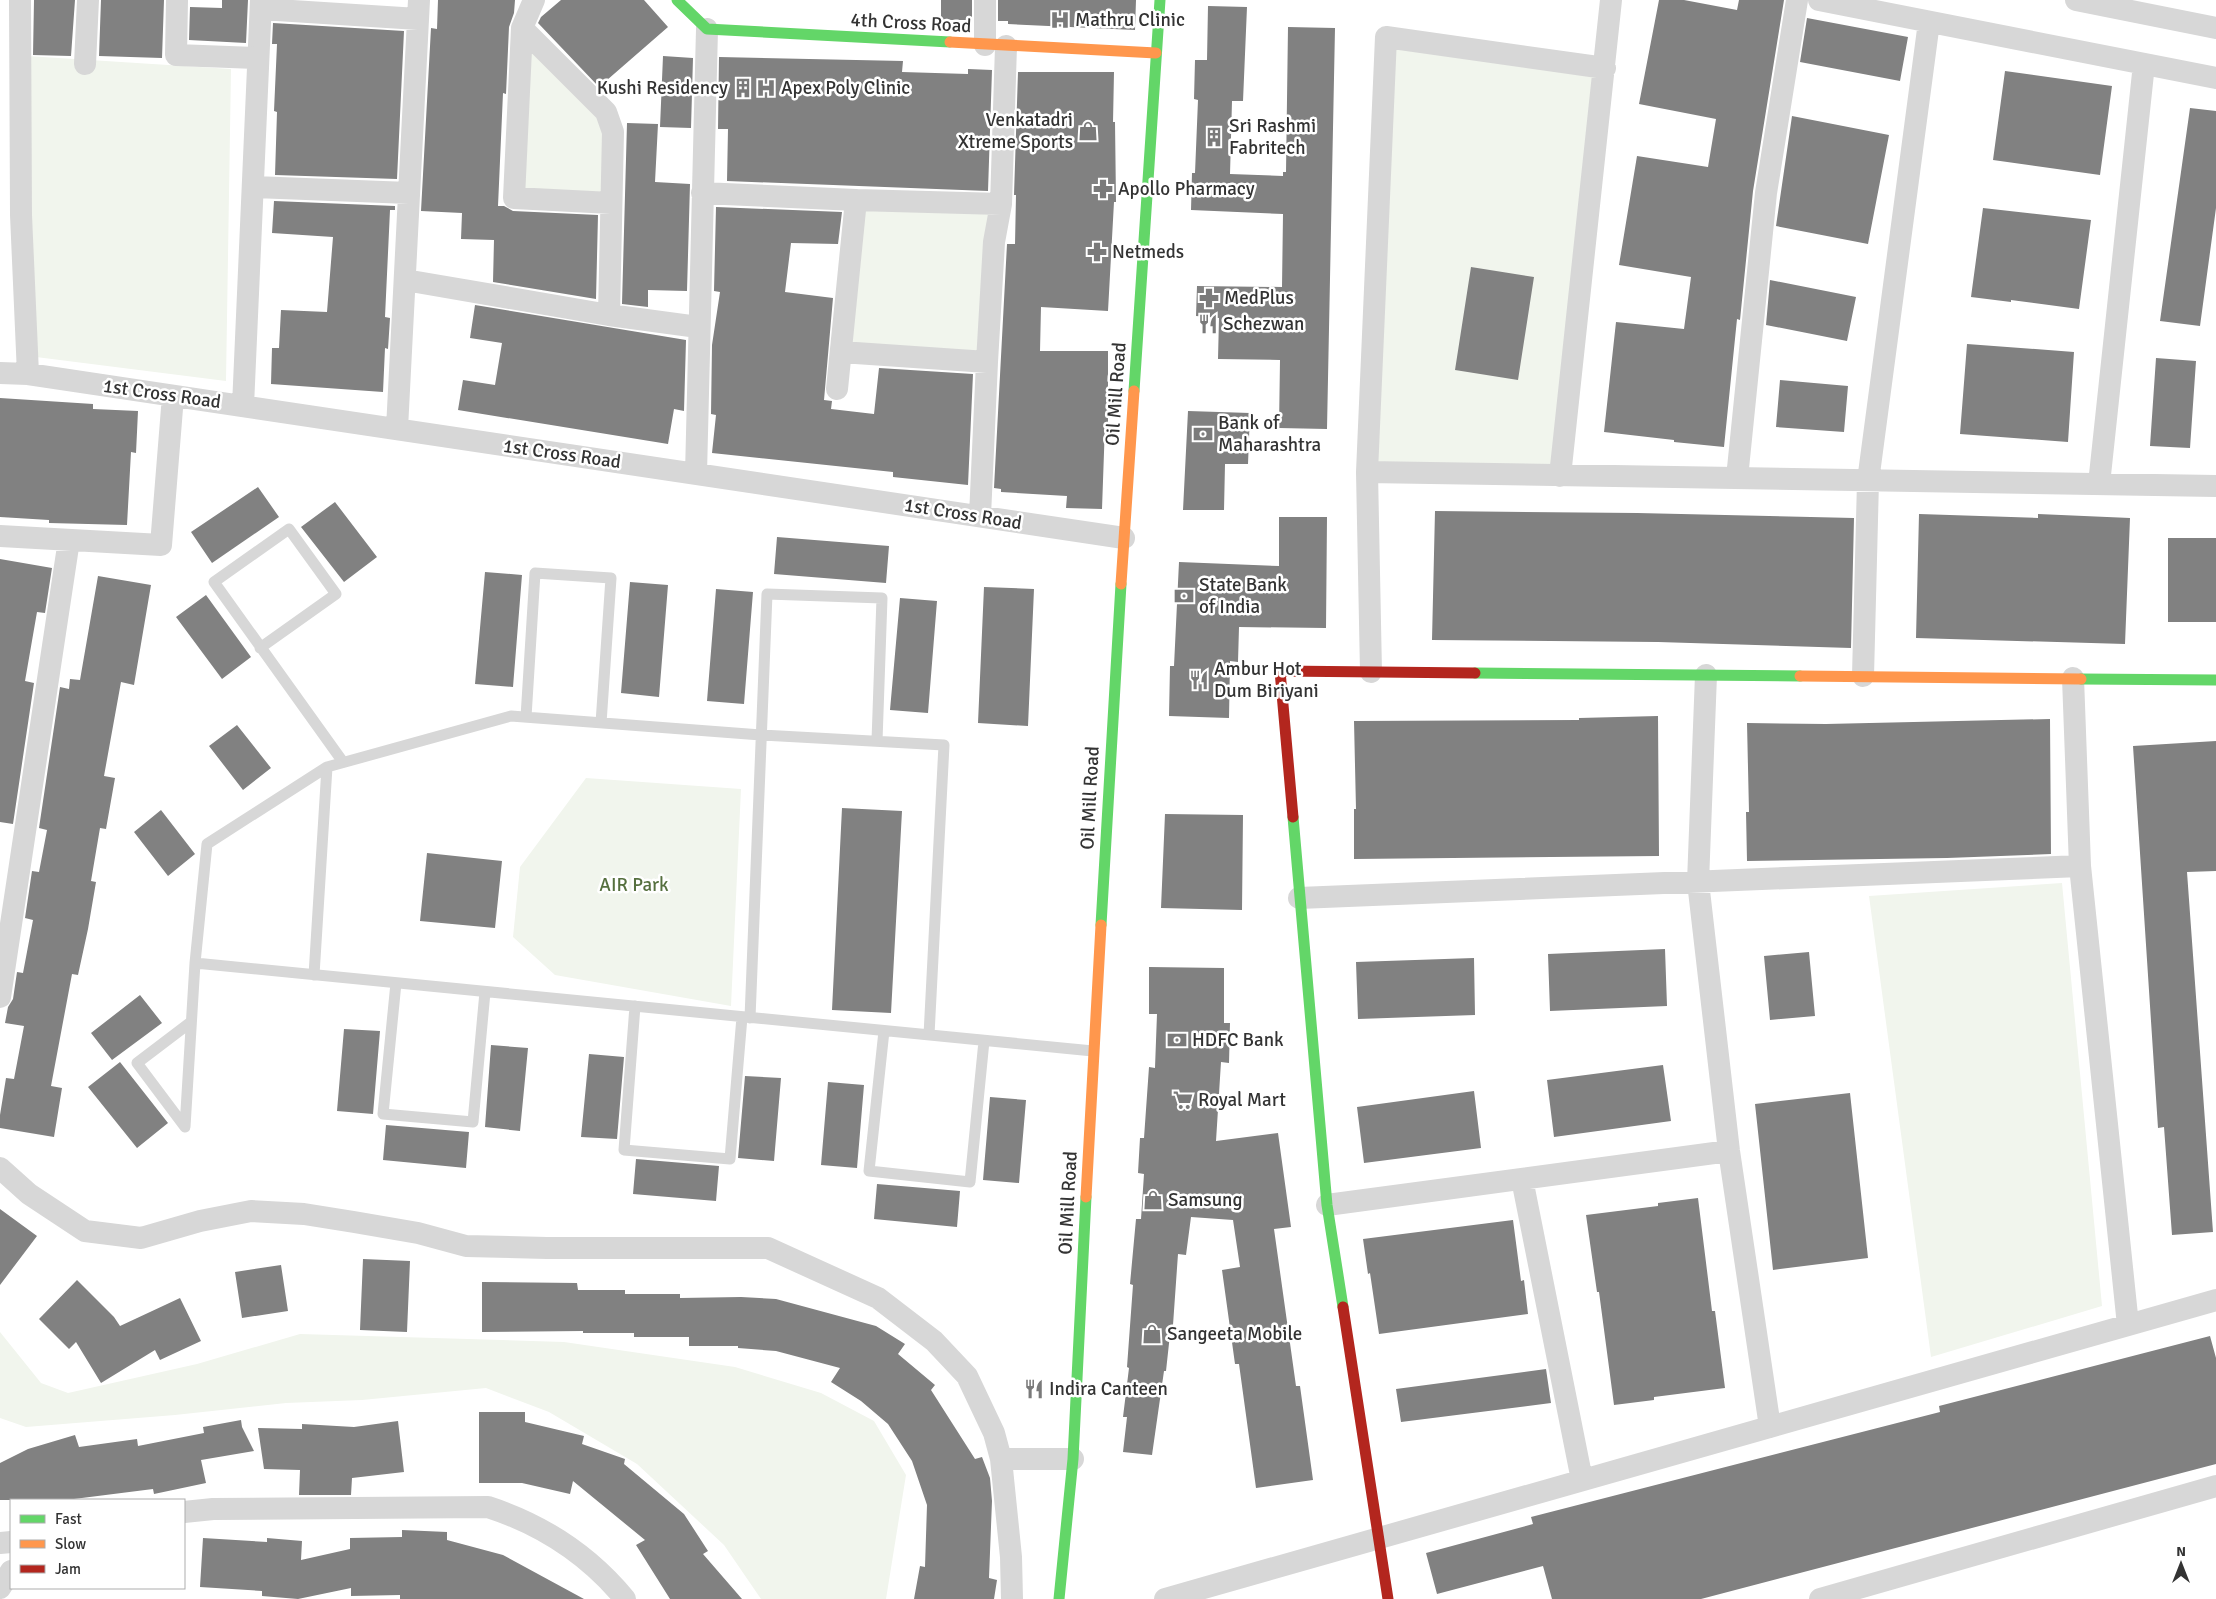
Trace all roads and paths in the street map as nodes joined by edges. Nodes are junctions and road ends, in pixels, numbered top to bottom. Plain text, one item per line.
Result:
1 (20, 0) edge
2 (88, 0) edge
3 (178, 0) edge
4 (534, 0) edge
5 (677, 0) edge
6 (985, 0) edge
7 (1160, 0) edge
8 (1611, 0) edge
9 (1797, 0) edge
10 (1819, 0) edge
11 (2076, 0) edge
12 (261, 5) edge
13 (419, 10) edge
14 (1929, 22) junction
15 (522, 28) junction
16 (2216, 28) edge
17 (706, 29) junction
18 (995, 45) junction
19 (1156, 53) junction
20 (258, 58) junction
21 (85, 64) dead end
22 (2144, 64) junction
23 (1605, 68) junction
24 (2216, 78) edge
25 (252, 187) junction
26 (409, 193) junction
27 (702, 193) junction
28 (856, 200) junction
29 (611, 203) junction
30 (1001, 204) junction
31 (405, 280) junction
32 (609, 315) junction
33 (698, 327) junction
34 (841, 352) junction
35 (988, 362) junction
36 (0, 373) edge
37 (28, 374) junction
38 (838, 389) dead end
39 (173, 396) junction
40 (242, 406) junction
41 (397, 429) junction
42 (1367, 472) junction
43 (696, 474) junction
44 (1560, 476) junction
45 (1737, 478) junction
46 (1868, 481) junction
47 (2099, 484) junction
48 (2216, 486) edge
49 (980, 516) junction
50 (0, 536) edge
51 (1124, 538) junction
52 (69, 540) junction
53 (260, 648) junction
54 (1371, 672) junction
55 (1706, 675) junction
56 (1863, 676) junction
57 (2073, 678) junction
58 (2216, 680) edge
59 (526, 716) junction
60 (601, 722) junction
61 (761, 736) junction
62 (877, 742) junction
63 (343, 762) junction
64 (327, 767) junction
65 (2080, 866) junction
66 (1698, 882) junction
67 (1299, 898) junction
68 (5, 936) edge
69 (194, 963) junction
70 (314, 975) junction
71 (396, 983) junction
72 (485, 992) junction
73 (0, 997) edge
74 (635, 1006) junction
75 (746, 1017) junction
76 (191, 1022) junction
77 (884, 1031) junction
78 (929, 1035) junction
79 (984, 1040) junction
80 (1093, 1051) junction
81 (1729, 1151) junction
82 (0, 1168) edge
83 (1522, 1179) junction
84 (1327, 1205) junction
85 (2216, 1300) edge
86 (2128, 1325) junction
87 (1770, 1426) junction
88 (1001, 1459) junction
89 (1073, 1459) junction
90 (1582, 1480) junction
91 (2216, 1486) edge
92 (185, 1512) edge
93 (1379, 1538) junction
94 (10, 1572) edge
95 (0, 1588) edge
96 (625, 1599) edge
97 (1012, 1599) edge
98 (1059, 1599) edge
99 (1165, 1599) edge
100 (1388, 1599) edge
101 (1820, 1599) edge

1 - 37 street
2 - 21 street
3 - 20 street
4 - 15 street
5 - 17 street
6 - 18 street
7 - 19 street, Oil Mill Road
8 - 23 street
9 - 45 street
10 - 14 street
11 - 16 street
12 - 13 street
12 - 20 street
13 - 26 street
14 - 22 street
14 - 46 street
15 - 29 street
15 - 29 street
17 - 18 street, 4th Cross Road
17 - 27 street
18 - 19 street, 4th Cross Road
18 - 30 street
19 - 51 street, Oil Mill Road
20 - 25 street
22 - 24 street
22 - 47 street
23 - 42 street
23 - 44 street
25 - 26 street
25 - 40 street
26 - 31 street
27 - 28 street
27 - 33 street
28 - 30 street
28 - 34 street
29 - 32 street
30 - 35 street
31 - 32 street
31 - 41 street
32 - 33 street
33 - 43 street
34 - 35 street
34 - 38 street
35 - 49 street
36 - 37 street, 1st Cross Road
37 - 39 street, 1st Cross Road
39 - 40 street, 1st Cross Road
39 - 52 street
40 - 41 street, 1st Cross Road
41 - 43 street, 1st Cross Road
42 - 44 street
42 - 54 street
43 - 49 street, 1st Cross Road
44 - 45 street
45 - 46 street
46 - 47 street
46 - 56 street
47 - 48 street
49 - 51 street, 1st Cross Road
50 - 52 street
51 - 80 street, Oil Mill Road
52 - 68 street
53 - 53 lane
53 - 63 lane
54 - 55 street
54 - 67 street
55 - 56 street
55 - 66 street
56 - 57 street
57 - 58 street
57 - 65 street
59 - 60 lane
59 - 60 lane
59 - 63 lane
60 - 61 lane
61 - 62 lane
61 - 62 lane
61 - 75 lane
62 - 78 lane
63 - 64 lane
64 - 69 lane
64 - 70 lane
65 - 66 street
65 - 86 street
66 - 67 street
66 - 81 street
67 - 84 street
68 - 73 street
69 - 70 lane
69 - 76 lane
70 - 71 lane
71 - 72 lane
71 - 72 lane
72 - 74 lane
74 - 75 lane
74 - 75 lane
75 - 77 lane
76 - 76 lane
77 - 78 lane
77 - 79 lane
78 - 79 lane
79 - 80 lane
80 - 89 street, Oil Mill Road
81 - 83 street
81 - 87 street
82 - 88 street
83 - 84 street
83 - 90 street
84 - 93 street
85 - 86 street
86 - 87 street
87 - 90 street
88 - 89 street
88 - 97 street
89 - 98 street, Oil Mill Road
90 - 93 street
91 - 101 street
92 - 96 street
93 - 99 street
93 - 100 street
94 - 95 street

